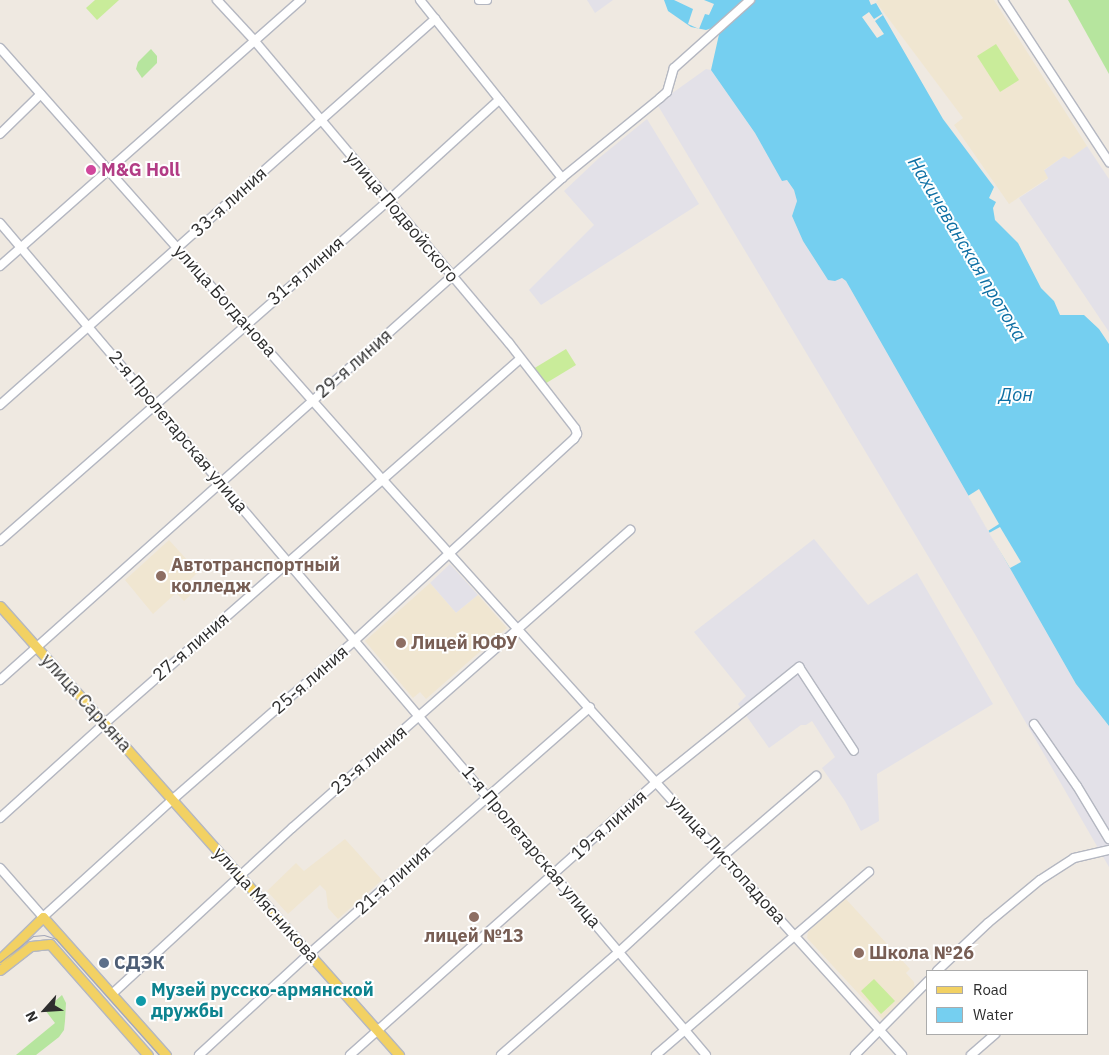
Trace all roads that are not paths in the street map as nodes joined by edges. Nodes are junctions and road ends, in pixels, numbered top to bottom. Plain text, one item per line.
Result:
1 (217, 0) edge
2 (301, 0) edge
3 (420, 0) edge
4 (479, 0) edge
5 (487, 0) edge
6 (750, 0) edge
7 (1003, 0) edge
8 (435, 19) junction
9 (255, 41) junction
10 (0, 48) edge
11 (41, 94) junction
12 (499, 100) junction
13 (320, 120) junction
14 (0, 134) edge
15 (1109, 162) edge
16 (110, 170) junction
17 (562, 178) junction
18 (389, 200) junction
19 (0, 223) edge
20 (21, 247) junction
21 (178, 247) junction
22 (0, 266) edge
23 (452, 277) junction
24 (246, 324) junction
25 (89, 325) junction
26 (520, 359) junction
27 (314, 399) junction
28 (0, 404) edge
29 (155, 404) junction
30 (574, 439) joint
31 (382, 478) junction
32 (220, 483) junction
33 (630, 530) dead end
34 (0, 541) edge
35 (450, 554) junction
36 (287, 562) junction
37 (0, 606) edge
38 (519, 629) junction
39 (354, 641) junction
40 (37, 647) junction
41 (0, 680) edge
42 (590, 707) junction
43 (419, 716) junction
44 (104, 724) junction
45 (1034, 724) dead end
46 (854, 751) dead end
47 (816, 776) dead end
48 (656, 782) junction
49 (487, 796) junction
50 (172, 800) junction
51 (0, 818) edge
52 (1109, 839) edge
53 (1109, 850) edge
54 (723, 856) junction
55 (0, 868) edge
56 (869, 872) dead end
57 (553, 875) junction
58 (239, 876) junction
59 (44, 918) junction
60 (794, 935) junction
61 (50, 944) junction
62 (620, 951) junction
63 (309, 954) junction
64 (0, 960) edge
65 (0, 970) edge
66 (939, 970) edge
67 (926, 983) edge
68 (112, 994) junction
69 (685, 1030) junction
70 (880, 1030) junction
71 (377, 1031) junction
72 (994, 1035) edge
73 (148, 1055) edge
74 (166, 1055) edge
75 (199, 1055) edge
76 (350, 1055) edge
77 (399, 1055) edge
78 (501, 1055) edge
79 (656, 1055) edge
80 (706, 1055) edge
81 (855, 1055) edge
82 (902, 1055) edge
83 (971, 1055) edge

1 - 9 street, улица Подвойского
2 - 9 street
3 - 8 street
4 - 5 street
6 - 17 street, 29-я линия
7 - 15 street
8 - 12 street
8 - 13 street, 33-я линия
9 - 13 street, улица Подвойского
9 - 16 street
10 - 11 street, улица Богданова
11 - 14 street
11 - 16 street, улица Богданова
12 - 17 street
12 - 18 street, 31-я линия
13 - 18 street, улица Подвойского
13 - 21 street, 33-я линия
16 - 20 street
16 - 21 street, улица Богданова
17 - 23 street, 29-я линия
18 - 23 street, улица Подвойского
18 - 24 street, 31-я линия
19 - 20 street, 2-я Пролетарская улица
20 - 22 street
20 - 25 street, 2-я Пролетарская улица
21 - 24 street, улица Богданова
21 - 25 street, 33-я линия
23 - 26 street, улица Подвойского
23 - 27 street, 29-я линия
24 - 27 street, улица Богданова
24 - 29 street, 31-я линия
25 - 28 street, 33-я линия
25 - 29 street, 2-я Пролетарская улица
26 - 30 street, улица Подвойского
26 - 31 street, 27-я линия
27 - 31 street, улица Богданова
27 - 32 street, 29-я линия
29 - 32 street, 2-я Пролетарская улица
29 - 34 street, 31-я линия
30 - 35 street, 25-я линия
31 - 35 street, улица Богданова
31 - 36 street, 27-я линия
32 - 36 street, 2-я Пролетарская улица
32 - 40 street, 29-я линия
33 - 38 street, 23-я линия
35 - 38 street, улица Листопадова
35 - 39 street, 25-я линия
36 - 39 street, 2-я Пролетарская улица
36 - 44 street, 27-я линия
37 - 40 main road, улица Сарьяна
38 - 42 street, улица Листопадова
38 - 43 street, 23-я линия
39 - 43 street, 1-я Пролетарская улица
39 - 50 street, 25-я линия
40 - 41 street, 29-я линия
40 - 44 main road, улица Сарьяна
42 - 48 street, улица Листопадова
42 - 49 street, 21-я линия
43 - 49 street, 1-я Пролетарская улица
43 - 58 street, 23-я линия
44 - 50 main road, улица Сарьяна
44 - 51 street, 27-я линия
45 - 52 street
46 - 48 street, 19-я линия
47 - 54 street
48 - 54 street, улица Листопадова
48 - 57 street, 19-я линия
49 - 57 street, 1-я Пролетарская улица
49 - 63 street, 21-я линия
50 - 58 main road, улица Мясникова
50 - 59 street, 25-я линия
53 - 66 street
54 - 60 street, улица Листопадова
54 - 62 street
55 - 59 street
56 - 60 street
57 - 62 street, 1-я Пролетарская улица
57 - 71 street, 19-я линия
58 - 63 main road, улица Мясникова
58 - 68 street, 23-я линия
59 - 61 main road
59 - 64 main road
59 - 68 main road
60 - 69 street
60 - 70 street, улица Листопадова
61 - 65 main road
61 - 73 main road
62 - 69 street, 1-я Пролетарская улица
62 - 78 street
63 - 71 main road, улица Мясникова
63 - 75 street, 21-я линия
67 - 70 street
68 - 74 main road
69 - 79 street
69 - 80 street, 1-я Пролетарская улица
70 - 81 street
70 - 82 street, улица Листопадова
71 - 76 street, 19-я линия
71 - 77 main road, улица Мясникова
72 - 83 street

